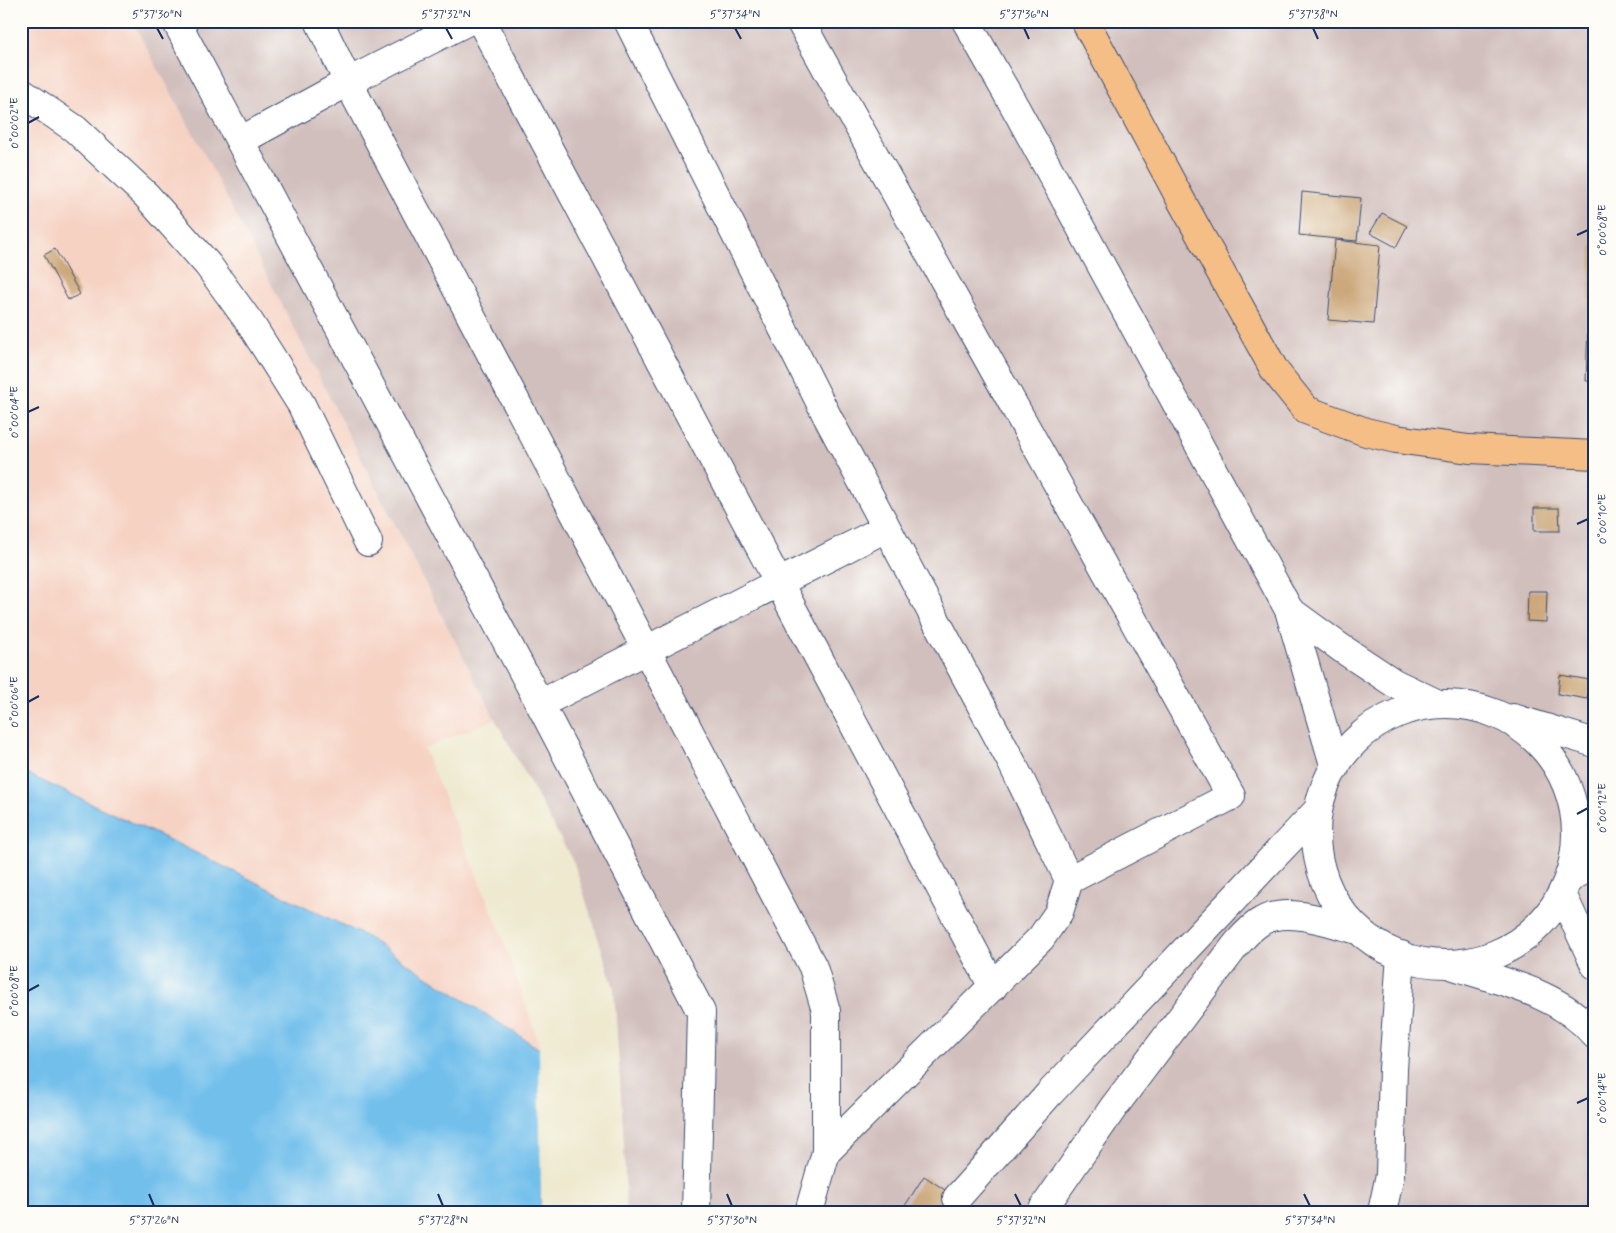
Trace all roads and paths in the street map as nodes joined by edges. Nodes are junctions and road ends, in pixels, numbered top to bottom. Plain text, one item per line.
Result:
1 (176, 21) edge
2 (319, 21) edge
3 (468, 21) edge
4 (481, 21) edge
5 (628, 21) edge
6 (800, 21) edge
7 (966, 21) edge
8 (1085, 21) edge
9 (348, 82) junction
10 (21, 92) edge
11 (240, 141) junction
12 (1595, 455) edge
13 (886, 528) junction
14 (368, 542) dead end
15 (779, 583) junction
16 (1290, 610) junction
17 (647, 650) junction
18 (540, 704) junction
19 (1438, 704) junction
20 (1492, 712) junction
21 (1595, 743) edge
22 (1335, 768) junction
23 (1317, 811) junction
24 (1595, 863) edge
25 (1069, 880) junction
26 (1565, 886) junction
27 (1358, 930) junction
28 (1401, 955) junction
29 (1450, 965) junction
30 (1595, 965) edge
31 (993, 988) junction
32 (1595, 1035) edge
33 (826, 1152) junction
34 (956, 1198) dead end
35 (696, 1212) edge
36 (809, 1212) edge
37 (1042, 1212) edge
38 (1382, 1212) edge

1 - 11 lane
2 - 9 lane
3 - 9 lane
4 - 15 lane
5 - 13 lane
6 - 25 lane
7 - 16 lane
8 - 12 main road
9 - 11 lane
9 - 17 lane
10 - 14 lane
11 - 18 lane
13 - 15 lane
13 - 25 lane
15 - 17 lane
15 - 31 lane
16 - 19 lane
16 - 22 lane
17 - 18 lane
17 - 33 lane
18 - 35 lane
19 - 20 lane
19 - 22 lane
20 - 21 lane
20 - 26 lane
22 - 23 lane
23 - 27 lane
23 - 34 lane
24 - 26 lane
25 - 31 lane
26 - 29 lane
26 - 30 lane
27 - 28 lane
27 - 37 lane
28 - 29 lane
28 - 38 lane
29 - 32 lane
31 - 33 lane
33 - 36 lane

